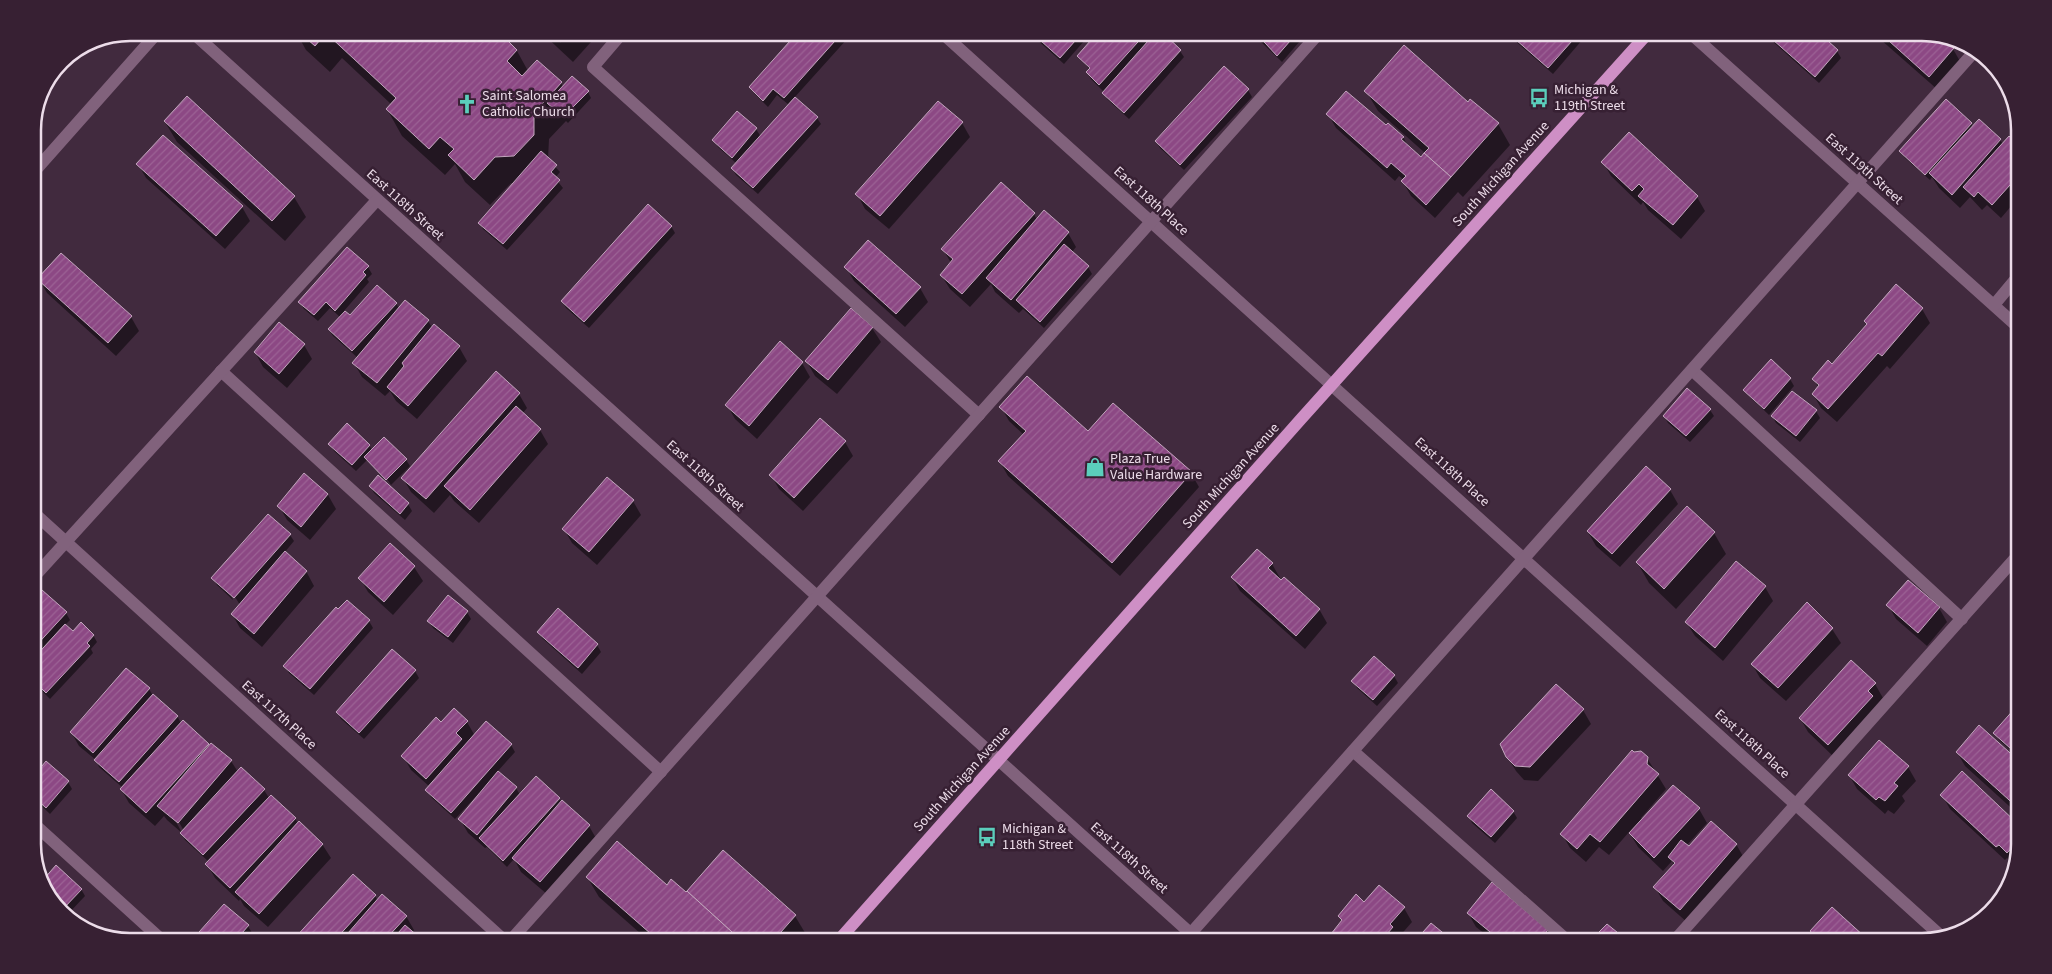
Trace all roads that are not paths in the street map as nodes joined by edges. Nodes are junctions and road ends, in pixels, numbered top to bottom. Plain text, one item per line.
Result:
1 (150, 41) edge
2 (202, 41) edge
3 (615, 41) edge
4 (951, 41) edge
5 (1309, 41) edge
6 (1641, 41) edge
7 (1699, 41) edge
8 (1970, 56) edge
9 (41, 164) edge
10 (1858, 183) junction
11 (377, 200) junction
12 (1151, 221) junction
13 (2011, 285) edge
14 (1994, 305) junction
15 (2011, 321) edge
16 (1692, 370) junction
17 (222, 371) junction
18 (1332, 385) junction
19 (979, 414) junction
20 (41, 519) edge
21 (66, 542) junction
22 (1524, 558) junction
23 (2011, 563) edge
24 (41, 569) edge
25 (817, 597) junction
26 (1962, 619) junction
27 (1353, 751) junction
28 (998, 761) junction
29 (661, 772) junction
30 (1796, 804) junction
31 (41, 831) edge
32 (1937, 931) edge
33 (153, 933) edge
34 (495, 933) edge
35 (518, 933) edge
36 (846, 933) edge
37 (1184, 933) edge
38 (1196, 933) edge
39 (1558, 933) edge
40 (1682, 933) edge

1 - 9 street
2 - 11 street, East 118th Street
3 - 19 street
4 - 12 street, East 118th Place
5 - 12 street
6 - 18 main road, South Michigan Avenue
7 - 10 street, East 119th Street
8 - 10 street
10 - 14 street, East 119th Street
10 - 16 street
11 - 17 street
11 - 25 street, East 118th Street
12 - 18 street, East 118th Place
12 - 19 street
13 - 14 street
14 - 15 street, East 119th Street
16 - 22 street
16 - 26 street
17 - 21 street
17 - 29 street
18 - 22 street, East 118th Place
18 - 28 main road, South Michigan Avenue
19 - 25 street
20 - 21 street, East 117th Place
21 - 24 street
21 - 34 street, East 117th Place
22 - 27 street
22 - 30 street, East 118th Place
23 - 26 street
25 - 28 street, East 118th Street
25 - 29 street
26 - 30 street
27 - 38 street
27 - 39 street
28 - 36 main road, South Michigan Avenue
28 - 37 street, East 118th Street
29 - 35 street
30 - 32 street, East 118th Place
30 - 40 street
31 - 33 street

